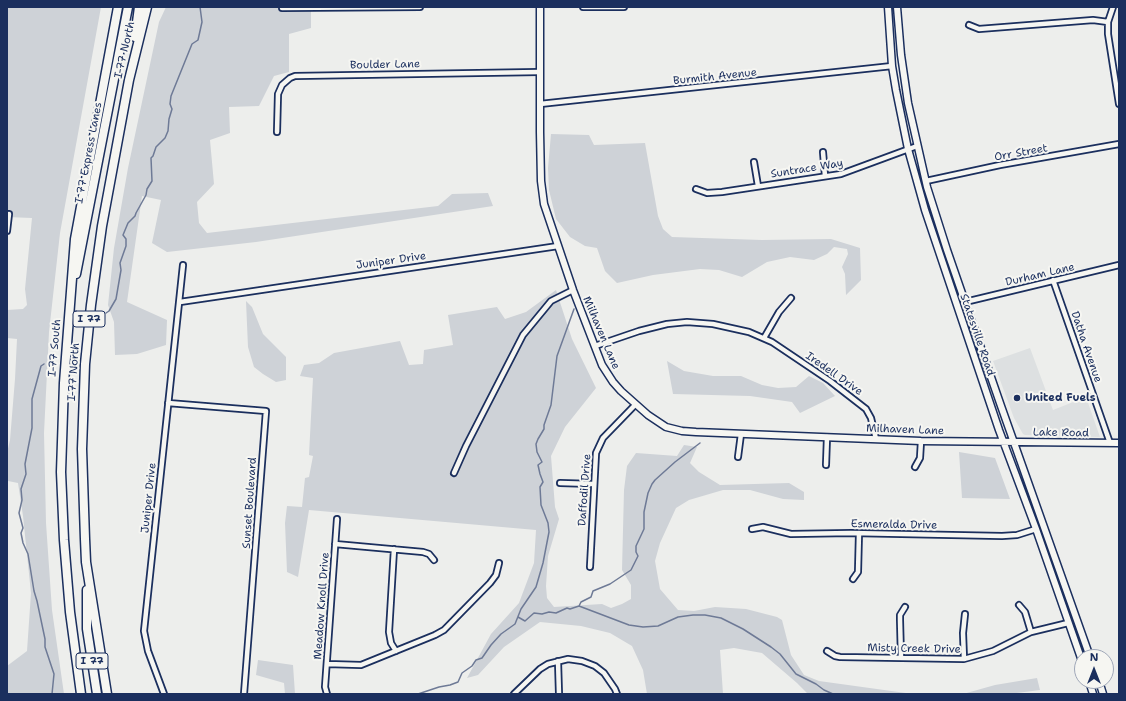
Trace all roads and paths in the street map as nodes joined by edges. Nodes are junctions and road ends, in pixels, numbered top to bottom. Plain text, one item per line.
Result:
1 (118, 7) edge
2 (128, 7) edge
3 (139, 7) edge
4 (147, 7) edge
5 (420, 7) edge
6 (540, 7) edge
7 (583, 7) edge
8 (624, 7) edge
9 (888, 7) edge
10 (897, 7) edge
11 (1113, 7) edge
12 (282, 8) dead end
13 (1108, 22) junction
14 (968, 25) dead end
15 (892, 66) junction
16 (539, 72) junction
17 (129, 80) junction
18 (1118, 88) edge
19 (540, 104) junction
20 (1119, 104) edge
21 (277, 132) dead end
22 (1119, 144) edge
23 (917, 146) junction
24 (908, 149) junction
25 (823, 152) dead end
26 (754, 162) dead end
27 (825, 176) junction
28 (926, 181) junction
29 (758, 186) junction
30 (696, 189) dead end
31 (9, 214) dead end
32 (7, 231) edge
33 (558, 246) junction
34 (183, 265) dead end
35 (1119, 265) edge
36 (1053, 280) junction
37 (573, 290) junction
38 (791, 298) dead end
39 (180, 302) junction
40 (965, 302) junction
41 (70, 303) junction
42 (764, 338) junction
43 (595, 346) junction
44 (168, 403) junction
45 (634, 404) junction
46 (740, 434) junction
47 (827, 437) junction
48 (876, 439) junction
49 (921, 441) junction
50 (1003, 442) junction
51 (1014, 442) junction
52 (1110, 443) junction
53 (1119, 443) edge
54 (738, 457) dead end
55 (826, 465) dead end
56 (915, 468) dead end
57 (454, 473) dead end
58 (560, 482) dead end
59 (593, 484) junction
60 (337, 519) dead end
61 (752, 529) dead end
62 (1036, 530) junction
63 (859, 533) junction
64 (336, 544) junction
65 (394, 549) junction
66 (434, 560) dead end
67 (86, 562) junction
68 (499, 563) dead end
69 (590, 568) dead end
70 (853, 579) dead end
71 (1019, 605) dead end
72 (905, 607) dead end
73 (965, 614) dead end
74 (1068, 623) junction
75 (1031, 632) junction
76 (1078, 649) edge
77 (1087, 649) edge
78 (396, 651) junction
79 (827, 651) dead end
80 (901, 658) junction
81 (964, 659) junction
82 (558, 661) junction
83 (327, 664) junction
84 (81, 694) edge
85 (97, 694) edge
86 (107, 694) edge
87 (164, 694) edge
88 (244, 694) edge
89 (327, 694) edge
90 (514, 694) edge
91 (560, 694) edge
92 (617, 694) edge

1 - 41 highway, I-77 South / I 77
2 - 41 highway, I 77 Express Lanes / I 77
3 - 17 highway, I 77
4 - 17 highway, I-77 North / I 77
5 - 12 street
6 - 16 main road, Milhaven Lane
7 - 8 street
9 - 15 main road, Statesville Road
10 - 23 main road, Statesville Road
11 - 13 street
13 - 14 street
13 - 18 street
15 - 19 street, Burmith Avenue
15 - 24 main road, Statesville Road
16 - 19 main road, Milhaven Lane
16 - 21 street, Boulder Lane
17 - 67 highway, I-77 North / I 77
18 - 20 street
19 - 33 main road, Milhaven Lane
22 - 28 street, Orr Street
23 - 24 street, Suntrace Way
23 - 28 main road, Statesville Road
24 - 27 street, Suntrace Way
24 - 50 main road, Statesville Road
25 - 27 street
26 - 29 street
27 - 29 street, Suntrace Way
28 - 40 main road, Statesville Road
29 - 30 street, Suntrace Way
31 - 32 street
33 - 37 main road, Milhaven Lane
33 - 39 street, Juniper Drive
34 - 39 street, Juniper Drive
35 - 36 street, Durham Lane
36 - 40 street, Durham Lane
36 - 52 street, Datha Avenue
37 - 43 main road, Milhaven Lane
37 - 57 street
38 - 42 street
39 - 44 street, Juniper Drive
40 - 51 main road, Statesville Road
41 - 84 highway, I-77 South / I 77
42 - 43 street, Iredell Drive
42 - 48 street, Iredell Drive
43 - 45 main road, Milhaven Lane
44 - 87 street, Juniper Drive
44 - 88 street, Sunset Boulevard
45 - 46 main road, Milhaven Lane
45 - 59 street, Daffodil Drive
46 - 47 main road, Milhaven Lane
46 - 54 street
47 - 48 main road, Milhaven Lane
47 - 55 street
48 - 49 main road, Milhaven Lane
49 - 50 main road, Milhaven Lane
49 - 56 street
50 - 51 main road, Lake Road
50 - 62 main road, Statesville Road
51 - 52 main road, Lake Road
51 - 77 main road, Statesville Road
52 - 53 main road, Lake Road
58 - 59 street
59 - 69 street, Daffodil Drive
60 - 64 street, Meadow Knoll Drive
61 - 63 street, Esmeralda Drive
62 - 63 street, Esmeralda Drive
62 - 74 main road, Statesville Road
63 - 70 street
64 - 65 street
64 - 83 street, Meadow Knoll Drive
65 - 66 street
65 - 78 street
67 - 85 highway, I 77
67 - 86 highway, I-77 North / I 77
68 - 78 street
71 - 75 street
72 - 80 street
73 - 81 street
74 - 75 street, Misty Creek Drive
74 - 76 main road, Statesville Road
75 - 81 street, Misty Creek Drive
78 - 83 street
79 - 80 street, Misty Creek Drive
80 - 81 street, Misty Creek Drive
82 - 90 street
82 - 91 street
82 - 92 street
83 - 89 street, Meadow Knoll Drive

